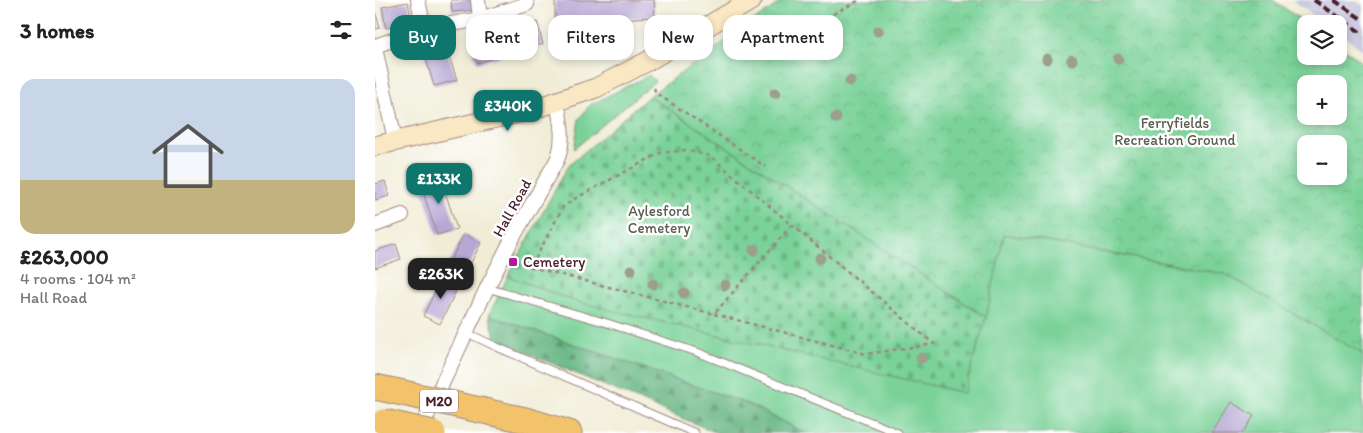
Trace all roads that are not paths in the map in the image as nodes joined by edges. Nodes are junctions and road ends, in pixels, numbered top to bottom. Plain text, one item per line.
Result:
1 (418, 0) edge
2 (478, 0) edge
3 (749, 1) edge
4 (527, 4) dead end
5 (422, 15) edge
6 (480, 15) edge
7 (495, 15) edge
8 (390, 42) edge
9 (375, 47) edge
10 (557, 102) junction
11 (395, 140) junction
12 (375, 146) edge
13 (402, 215) dead end
14 (375, 225) edge
15 (487, 288) junction
16 (465, 332) junction
17 (384, 389) edge
18 (380, 421) edge
19 (419, 433) edge
20 (433, 433) edge
21 (569, 433) edge
22 (695, 433) edge
23 (898, 433) edge

1 - 5 street
2 - 6 street
3 - 10 street
4 - 7 street
8 - 9 street
9 - 11 street
10 - 11 street
10 - 15 street, Hall Road
11 - 12 street
13 - 14 street
15 - 16 street, Hall Road
15 - 23 lane
16 - 19 street, Hall Road
16 - 22 lane
17 - 21 highway, M20, bridge
18 - 20 highway, M20, bridge

